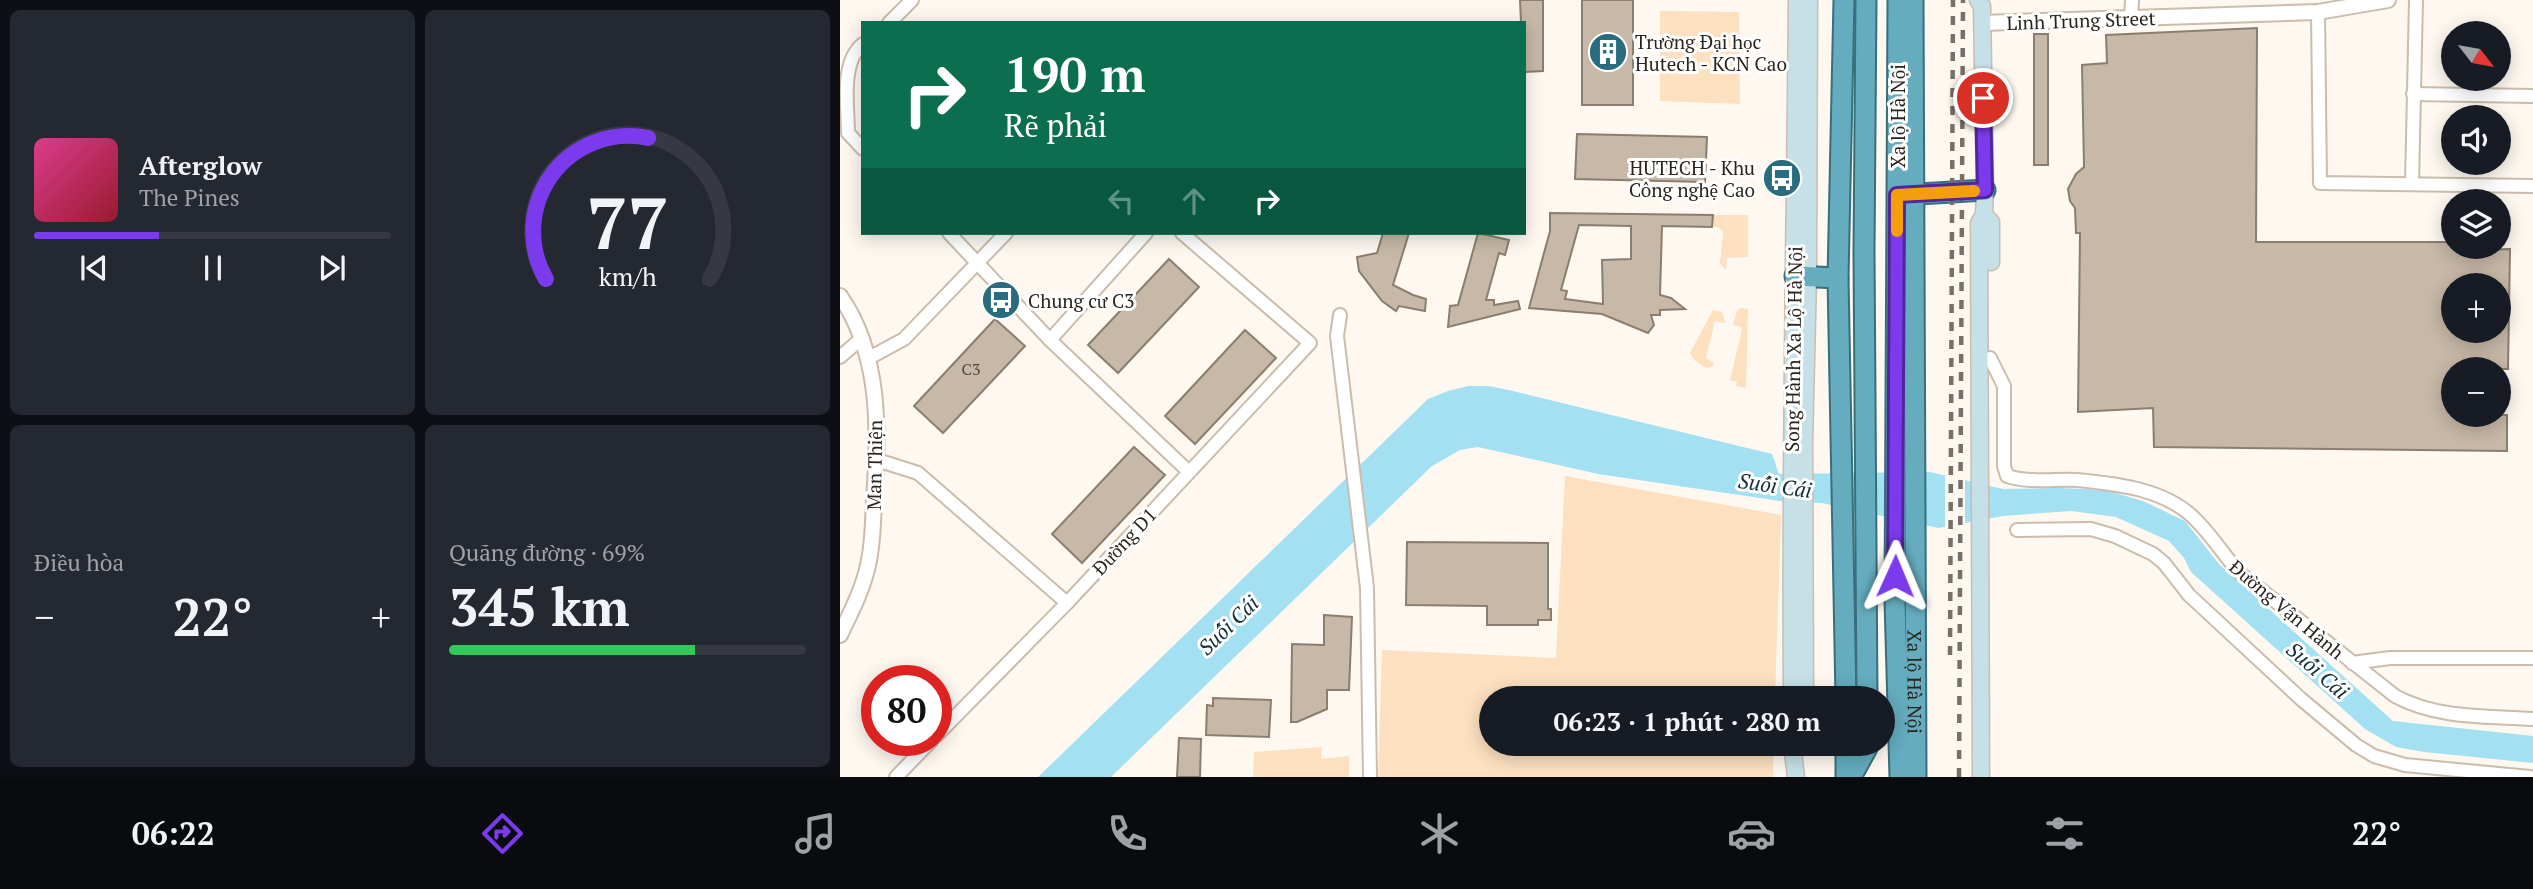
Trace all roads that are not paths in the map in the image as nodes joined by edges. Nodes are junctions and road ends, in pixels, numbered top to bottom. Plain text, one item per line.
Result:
1 (912, 0) edge
2 (1797, 0) edge
3 (1809, 0) edge
4 (1844, 0) edge
5 (1866, 0) edge
6 (1898, 0) edge
7 (1913, 0) edge
8 (2132, 0) edge
9 (2388, 0) edge
10 (2416, 0) edge
11 (1982, 7) edge
12 (2318, 12) junction
13 (2131, 18) junction
14 (891, 21) edge
15 (861, 47) edge
16 (2413, 94) junction
17 (2533, 96) edge
18 (861, 147) edge
19 (2412, 184) junction
20 (2533, 186) edge
21 (1985, 190) junction
22 (1905, 195) junction
23 (1984, 215) junction
24 (950, 235) edge
25 (1004, 235) edge
26 (1144, 235) edge
27 (1184, 235) edge
28 (976, 262) junction
29 (1802, 277) junction
30 (1838, 278) junction
31 (840, 296) edge
32 (1340, 315) dead end
33 (862, 338) junction
34 (1050, 340) junction
35 (840, 357) edge
36 (869, 358) junction
37 (1990, 358) junction
38 (1985, 446) junction
39 (877, 460) junction
40 (1189, 472) junction
41 (2017, 530) dead end
42 (1985, 588) junction
43 (1905, 601) junction
44 (1067, 603) junction
45 (1798, 606) junction
46 (840, 635) edge
47 (2533, 658) edge
48 (2352, 663) junction
49 (1793, 686) edge
50 (1804, 686) edge
51 (1846, 686) edge
52 (1867, 686) edge
53 (2533, 719) edge
54 (952, 720) edge
55 (917, 756) edge
56 (1794, 756) edge
57 (1801, 756) edge
58 (1847, 756) edge
59 (1861, 756) edge
60 (1867, 756) edge
61 (1796, 774) edge
62 (897, 777) edge
63 (1370, 777) edge
64 (1849, 777) edge
65 (1867, 777) edge
66 (1900, 777) edge
67 (1916, 777) edge
68 (1981, 777) edge
69 (1990, 777) edge
70 (2530, 777) edge

1 - 14 street
2 - 29 main road, Song Hành Xa Lộ Hà Nội
3 - 29 main road, Song Hành Xa Lộ Hà Nội
4 - 30 highway
5 - 52 highway, Xa lộ Hà Nội
6 - 22 highway, Xa lộ Hà Nội
7 - 22 highway, Xa lộ Hà Nội
8 - 13 street
9 - 12 street, Linh Trung Street
10 - 16 street
11 - 13 street, Linh Trung Street
11 - 21 main road
12 - 13 street, Linh Trung Street
12 - 19 street
15 - 18 street
16 - 17 street
16 - 19 street
19 - 20 street
21 - 22 highway
21 - 23 main road
22 - 43 highway, Xa lộ Hà Nội
23 - 37 main road
23 - 38 main road
24 - 28 street
25 - 28 street
26 - 34 street
27 - 40 street, Đường D1
28 - 34 street
28 - 36 street
29 - 30 highway
29 - 45 main road, Song Hành Xa Lộ Hà Nội
30 - 51 highway
31 - 33 street, Man Thiện
32 - 63 street
33 - 35 street
33 - 36 street, Man Thiện
34 - 40 street
36 - 39 street, Man Thiện
37 - 38 main road
37 - 48 street, Đường Vận Hành
38 - 42 main road
39 - 44 street
39 - 46 street, Man Thiện
40 - 44 street, Đường D1
41 - 70 street
42 - 68 main road
42 - 69 main road
43 - 66 highway, Xa lộ Hà Nội
43 - 67 highway, Xa lộ Hà Nội
44 - 54 street, Đường D1
45 - 49 main road, Song Hành Xa Lộ Hà Nội
45 - 50 main road, Song Hành Xa Lộ Hà Nội
47 - 48 street
48 - 53 street, Đường Vận Hành
55 - 62 street
56 - 61 main road
57 - 61 main road
58 - 64 highway
59 - 64 highway
60 - 65 highway

